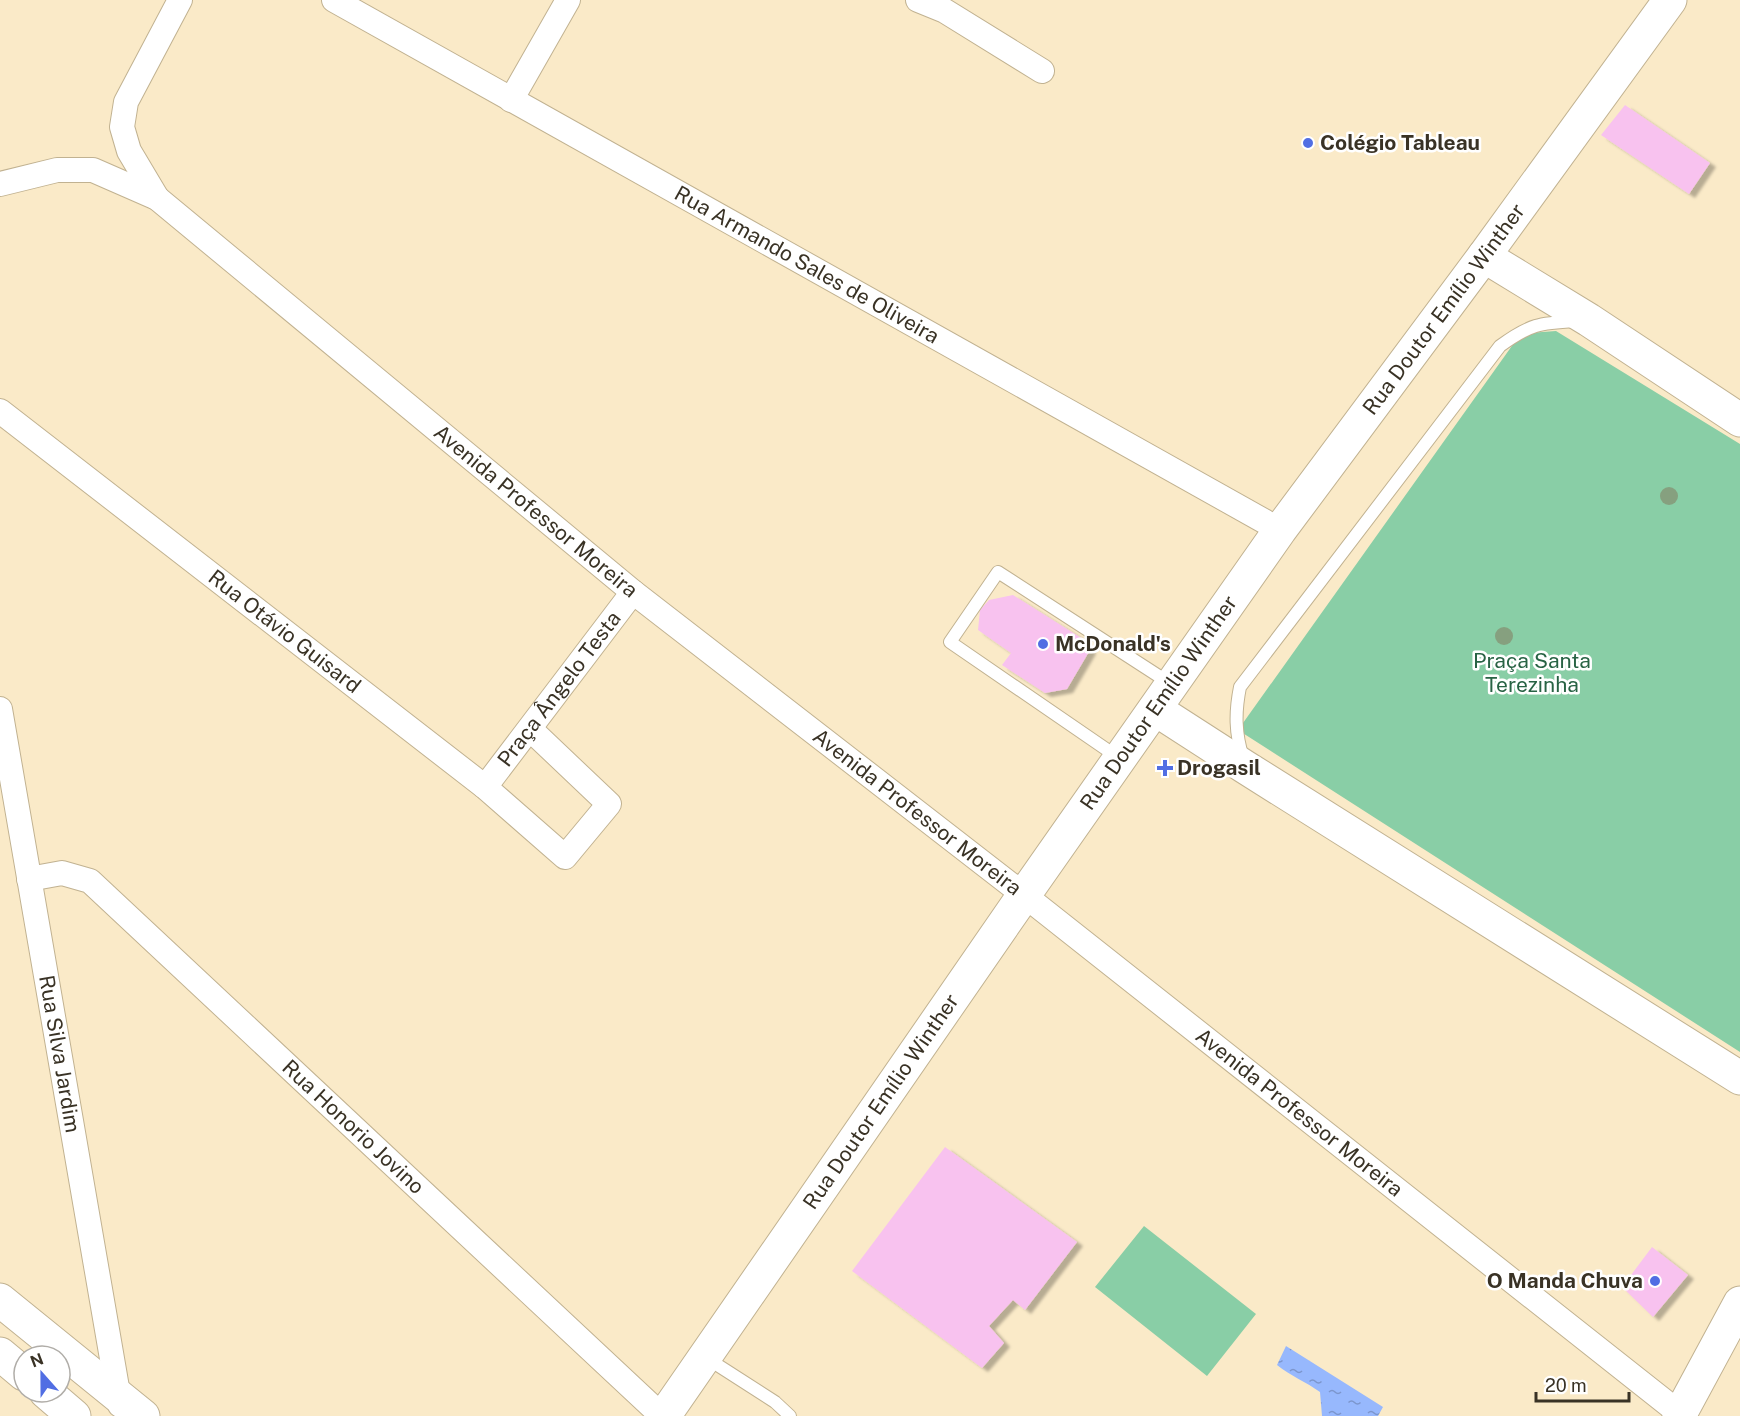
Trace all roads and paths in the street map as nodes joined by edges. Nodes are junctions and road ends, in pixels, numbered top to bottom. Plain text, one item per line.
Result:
1 (180, 0) edge
2 (334, 0) edge
3 (568, 0) edge
4 (918, 0) edge
5 (1670, 0) edge
6 (947, 6) edge
7 (1042, 71) dead end
8 (511, 100) junction
9 (0, 184) edge
10 (157, 198) junction
11 (1484, 256) junction
12 (1590, 320) junction
13 (0, 411) edge
14 (1740, 420) edge
15 (1280, 530) junction
16 (633, 592) junction
17 (1164, 697) junction
18 (0, 710) edge
19 (530, 729) junction
20 (1120, 759) junction
21 (1245, 767) junction
22 (485, 787) junction
23 (30, 879) junction
24 (1024, 895) junction
25 (1740, 1078) edge
26 (0, 1300) edge
27 (1740, 1303) edge
28 (0, 1354) edge
29 (705, 1357) junction
30 (12, 1364) edge
31 (60, 1404) edge
32 (128, 1410) edge
33 (1681, 1415) edge
34 (74, 1416) edge
35 (663, 1416) edge
36 (790, 1416) edge

1 - 10 street
2 - 8 street, Rua Armando Sales de Oliveira
3 - 8 street
4 - 6 street
5 - 11 main road, Rua Doutor Emílio Winther
6 - 7 street
8 - 15 street, Rua Armando Sales de Oliveira
9 - 10 street
10 - 16 street, Avenida Professor Moreira
11 - 12 main road
11 - 15 main road, Rua Doutor Emílio Winther
12 - 14 main road
12 - 21 lane
13 - 22 street, Rua Otávio Guisard
15 - 17 main road, Rua Doutor Emílio Winther
16 - 19 street, Praça Ângelo Testa
16 - 24 street, Avenida Professor Moreira
17 - 20 main road, Rua Doutor Emílio Winther
17 - 20 lane
17 - 21 main road
18 - 23 street, Rua Silva Jardim
19 - 22 street, Praça Ângelo Testa
19 - 22 street, Rua Otávio Guisard
20 - 24 main road, Rua Doutor Emílio Winther
21 - 25 main road
23 - 32 street, Rua Silva Jardim
23 - 35 street, Rua Honorio Jovino
24 - 29 main road, Rua Doutor Emílio Winther
24 - 33 street, Avenida Professor Moreira
26 - 32 main road
27 - 33 main road
28 - 30 main road
29 - 35 main road, Rua Doutor Emílio Winther
29 - 36 lane
31 - 34 main road

